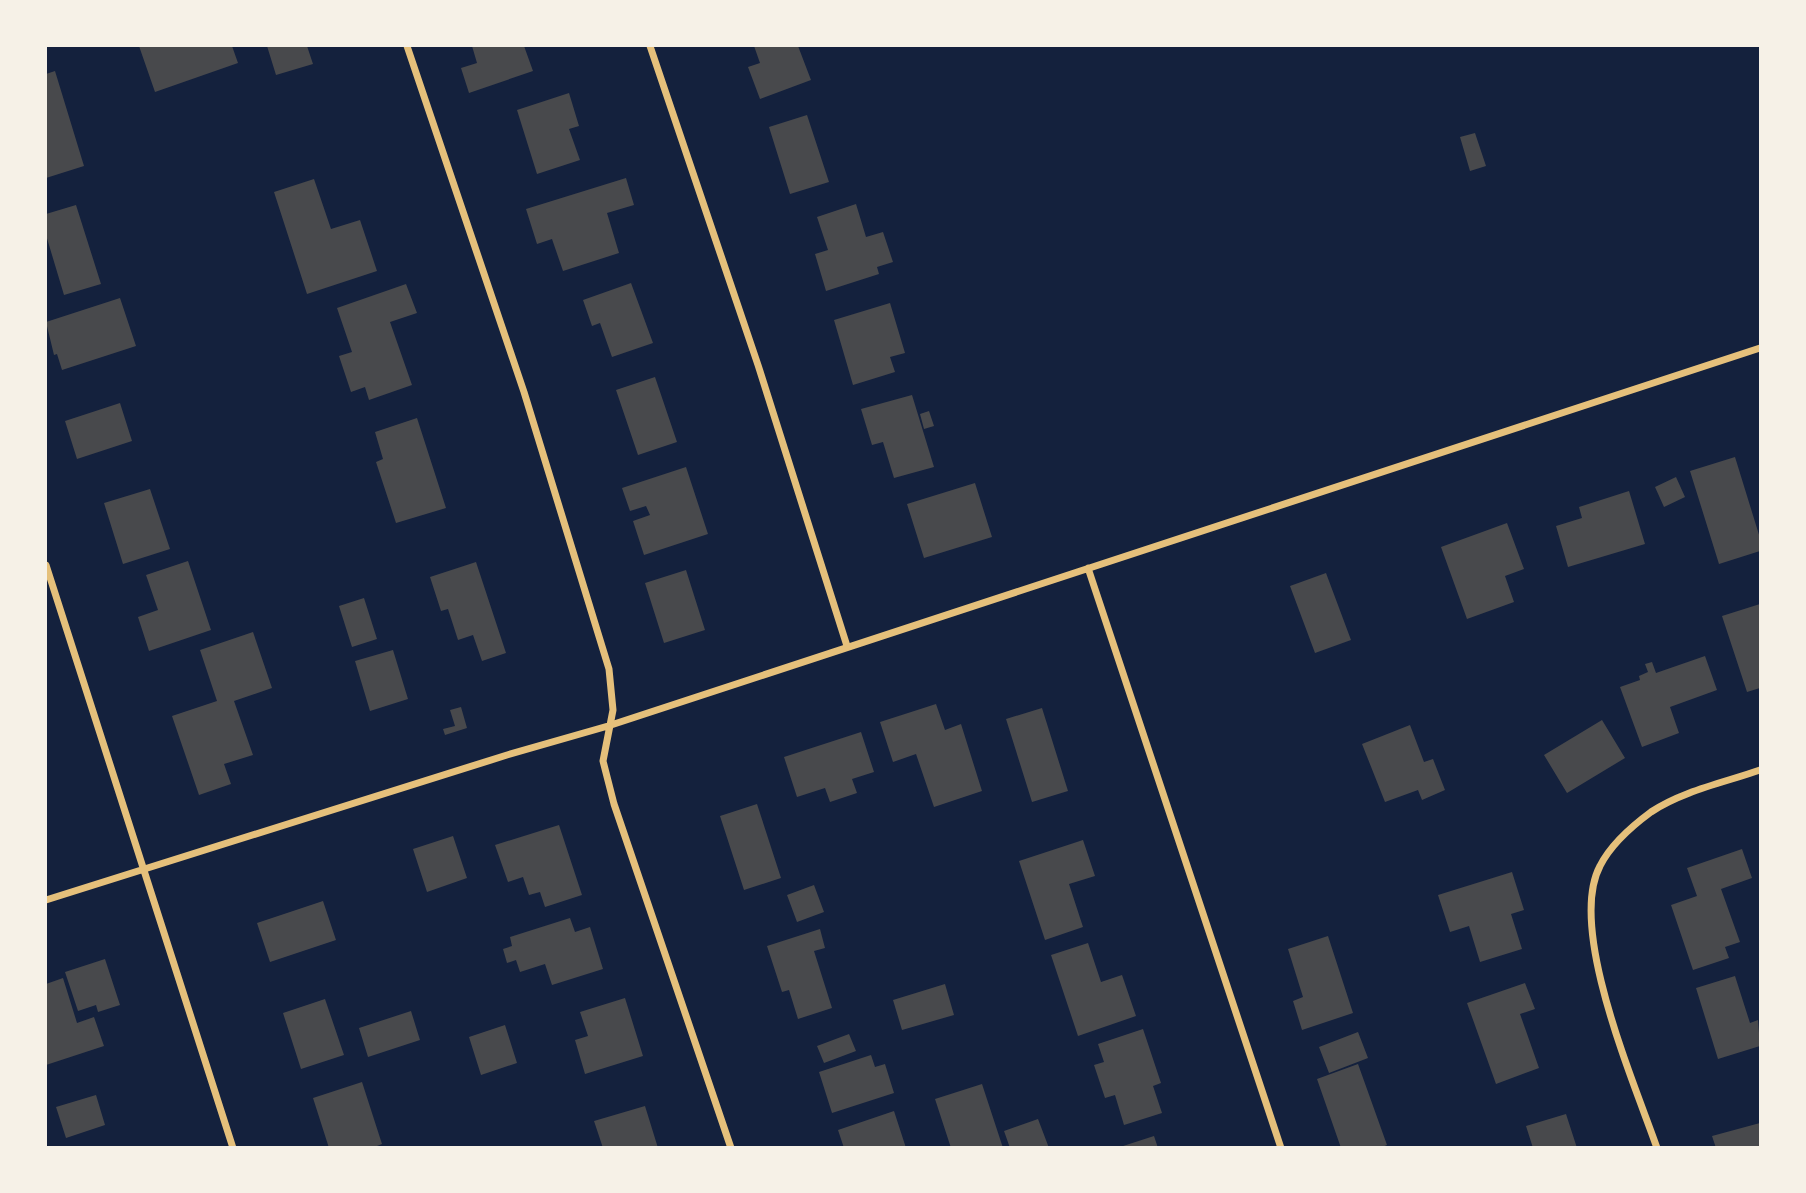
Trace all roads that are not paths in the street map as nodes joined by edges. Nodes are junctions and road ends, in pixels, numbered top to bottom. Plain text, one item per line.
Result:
1 (407, 46) edge
2 (650, 46) edge
3 (1760, 348) edge
4 (46, 565) edge
5 (1088, 568) junction
6 (847, 646) junction
7 (608, 726) junction
8 (1760, 770) edge
9 (143, 869) junction
10 (46, 900) edge
11 (233, 1147) edge
12 (731, 1147) edge
13 (1281, 1147) edge
14 (1657, 1147) edge

1 - 7 street
2 - 6 street
3 - 5 street
4 - 9 street
5 - 6 street
5 - 13 street
6 - 7 street
7 - 9 street
7 - 12 street
8 - 14 street
9 - 10 street
9 - 11 street

